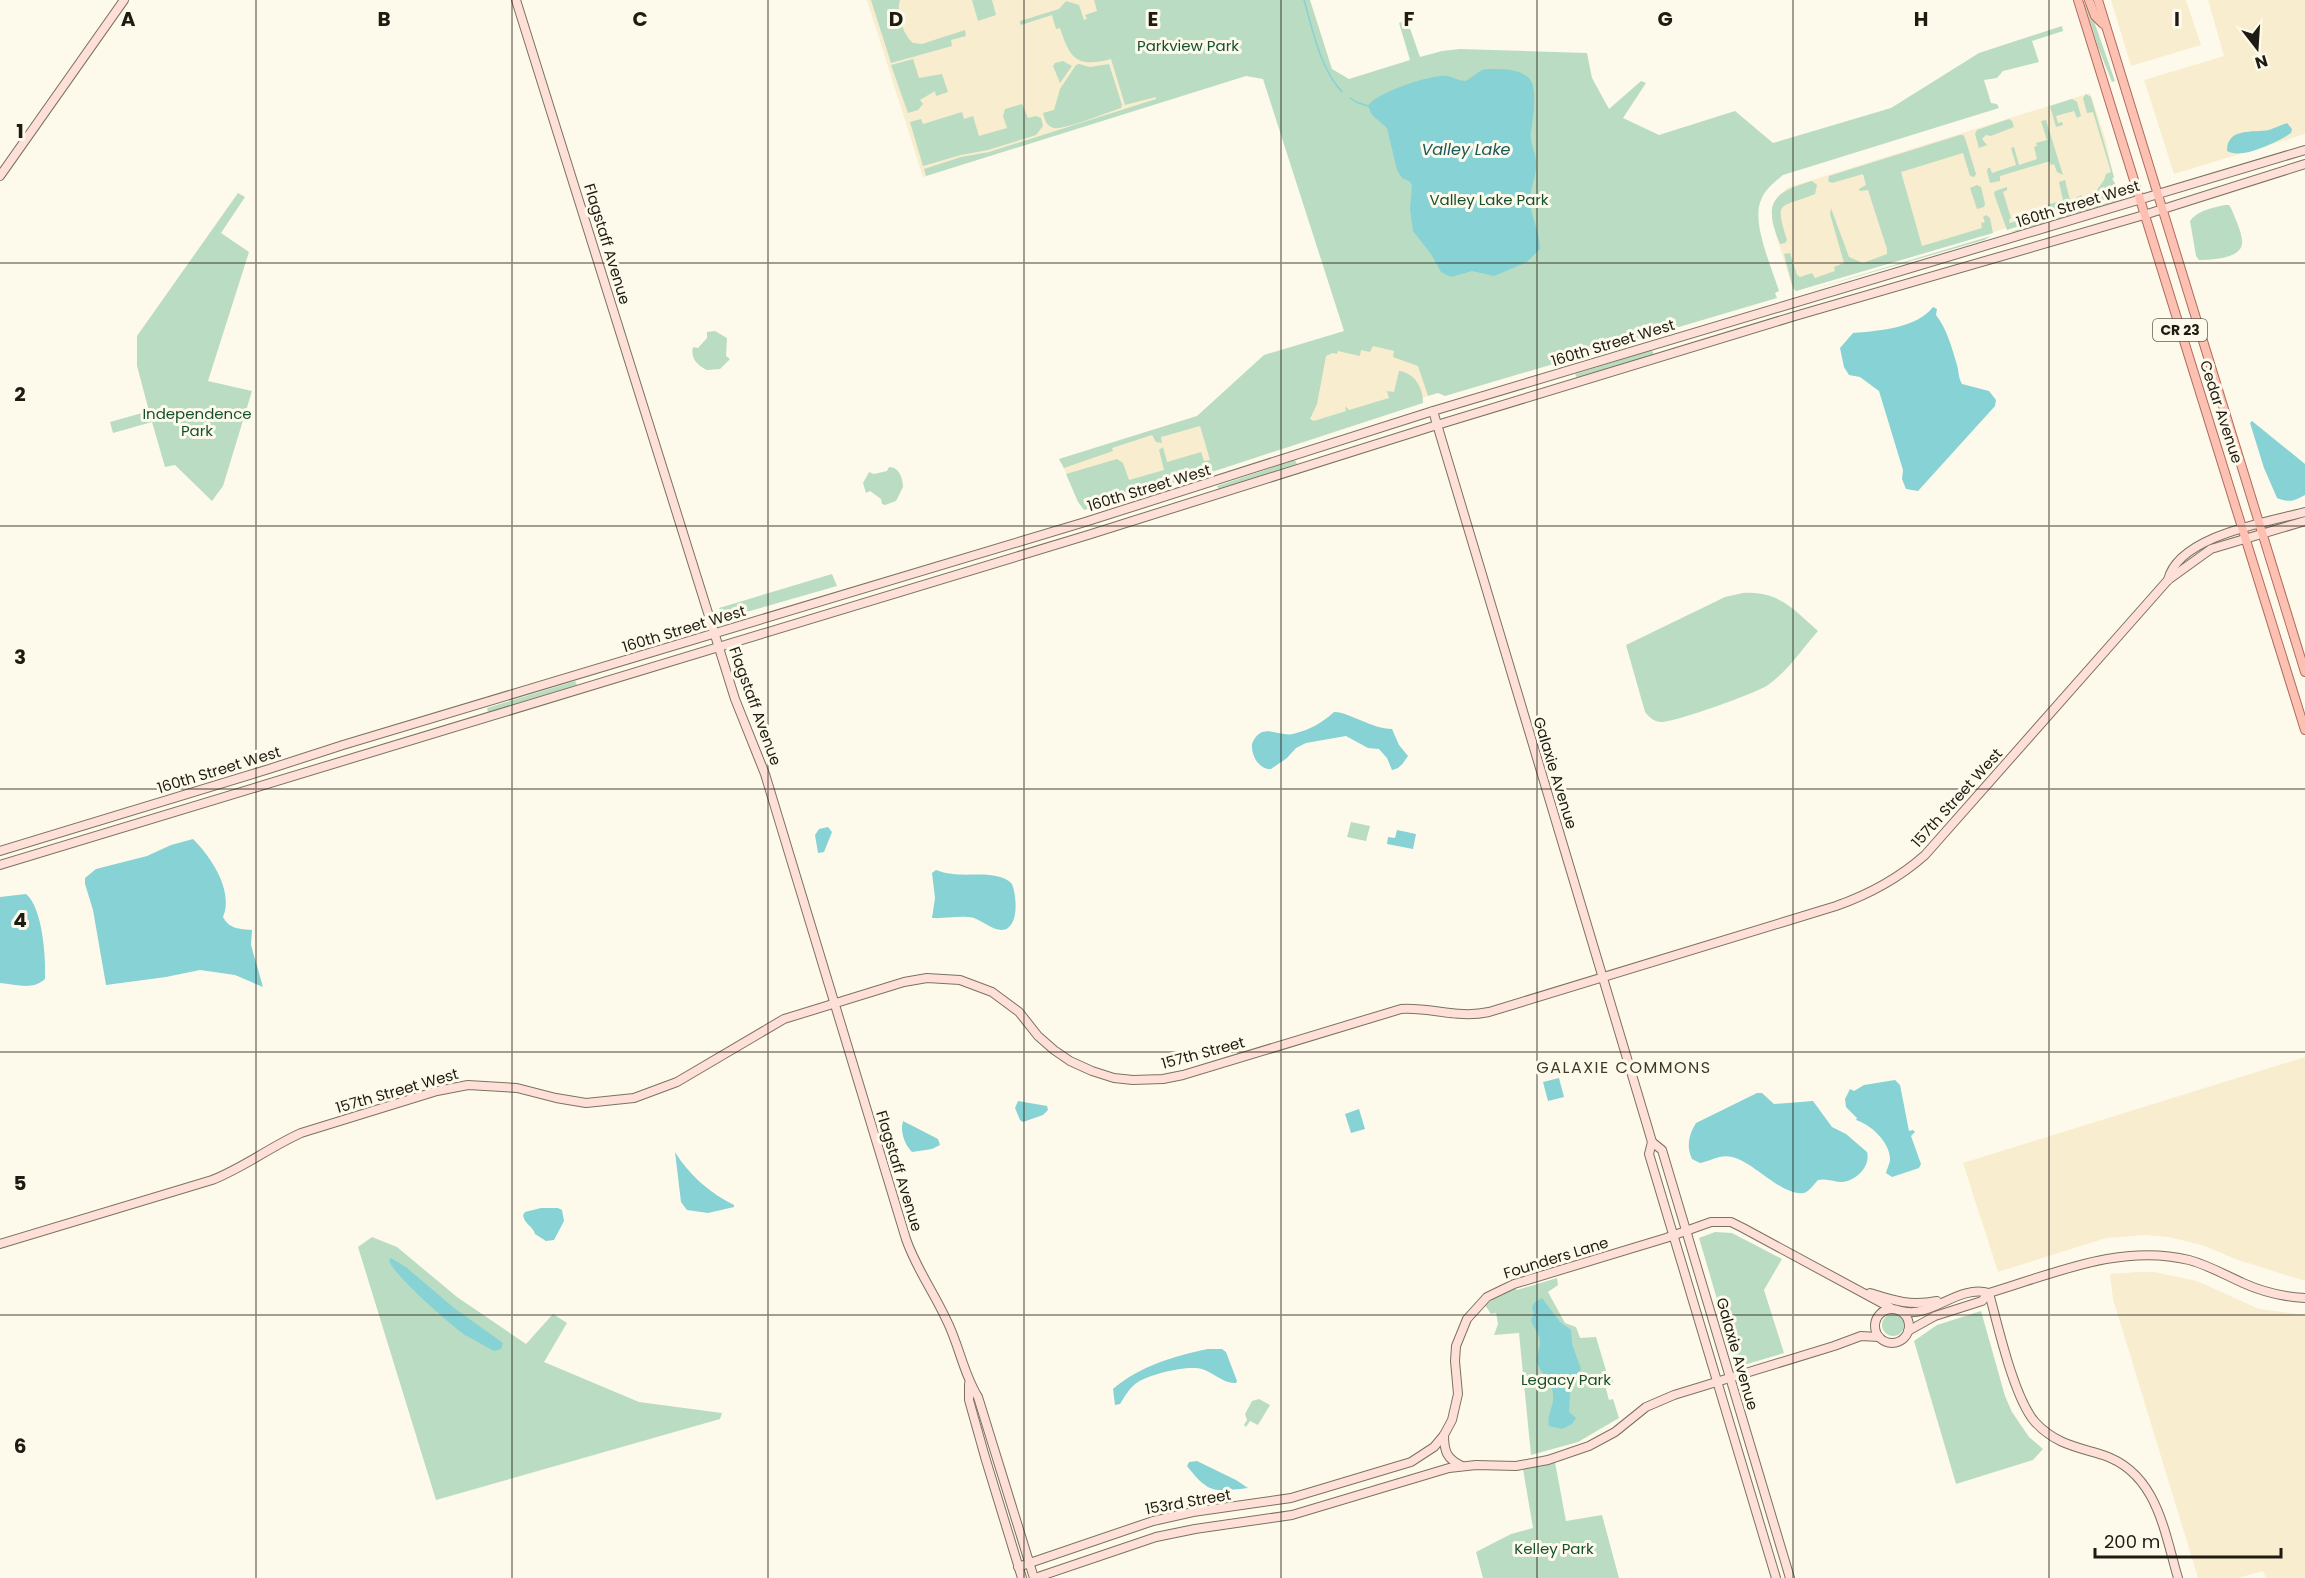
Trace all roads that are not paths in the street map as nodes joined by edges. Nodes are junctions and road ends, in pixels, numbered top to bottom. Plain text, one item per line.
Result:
1 (124, 0) edge
2 (516, 0) edge
3 (2078, 0) edge
4 (2089, 0) edge
5 (2098, 0) edge
6 (2107, 29) junction
7 (2305, 150) edge
8 (2305, 164) edge
9 (0, 176) edge
10 (2158, 194) junction
11 (2139, 200) junction
12 (2163, 209) junction
13 (2144, 215) junction
14 (1433, 411) junction
15 (1437, 424) junction
16 (2305, 512) edge
17 (2305, 521) edge
18 (2259, 524) junction
19 (2244, 529) junction
20 (2262, 534) junction
21 (2247, 538) junction
22 (2168, 580) junction
23 (716, 634) junction
24 (719, 647) junction
25 (2305, 672) edge
26 (2305, 730) edge
27 (0, 851) edge
28 (0, 865) edge
29 (1602, 977) junction
30 (835, 1003) junction
31 (1652, 1142) junction
32 (1686, 1231) junction
33 (1673, 1235) junction
34 (0, 1244) edge
35 (1856, 1288) junction
36 (1989, 1293) junction
37 (2305, 1298) edge
38 (1944, 1300) junction
39 (1891, 1308) junction
40 (1900, 1310) junction
41 (1908, 1331) junction
42 (1879, 1337) junction
43 (1730, 1378) junction
44 (969, 1382) junction
45 (1717, 1382) junction
46 (1444, 1435) junction
47 (1462, 1466) junction
48 (1366, 1477) joint
49 (1029, 1563) junction
50 (1018, 1567) junction
51 (1022, 1578) edge
52 (1035, 1578) edge
53 (1776, 1578) edge
54 (1790, 1578) edge
55 (2178, 1578) edge

1 - 9 street
2 - 23 street, Flagstaff Avenue
3 - 11 main road, Cedar Avenue / CR 23
4 - 6 main road
5 - 6 main road, Cedar Avenue / CR 23
6 - 10 main road, Cedar Avenue / CR 23
7 - 10 street, 160th Street West
8 - 12 street, 160th Street West
10 - 11 street, 160th Street West
10 - 12 main road, Cedar Avenue / CR 23
11 - 13 main road, Cedar Avenue / CR 23
11 - 14 street, 160th Street West
12 - 13 street, 160th Street West
12 - 18 main road, Cedar Avenue / CR 23
13 - 15 street, 160th Street West
13 - 19 main road, Cedar Avenue / CR 23
14 - 15 street, Galaxie Avenue
14 - 23 street, 160th Street West
15 - 24 street, 160th Street West
15 - 29 street, Galaxie Avenue
16 - 18 street, 157th Street West
17 - 20 street, 157th Street West
18 - 19 street, 157th Street West
18 - 20 main road, Cedar Avenue / CR 23
19 - 21 main road, Cedar Avenue / CR 23
19 - 22 street, 157th Street West
20 - 21 street, 157th Street West
20 - 25 main road, Cedar Avenue / CR 23
21 - 22 street, 157th Street West
21 - 26 main road, Cedar Avenue / CR 23
22 - 29 street, 157th Street West
23 - 24 street, Flagstaff Avenue
23 - 27 street, 160th Street West
24 - 28 street, 160th Street West
24 - 30 street, Flagstaff Avenue
29 - 30 street, 157th Street
29 - 31 street, Galaxie Avenue
30 - 34 street, 157th Street West
30 - 44 street, Flagstaff Avenue
31 - 32 street, Galaxie Avenue
31 - 33 street, Galaxie Avenue
32 - 33 street, Founders Lane
32 - 35 street, Founders Lane
32 - 43 street, Galaxie Avenue
33 - 45 street, Galaxie Avenue
33 - 46 street, Founders Lane
35 - 38 street, Founders Lane
35 - 39 street, Founders Lane
36 - 37 street
36 - 38 street
36 - 41 street
36 - 55 street
38 - 40 street
39 - 40 street
39 - 42 street
40 - 41 street
41 - 42 street
42 - 43 street, 153rd Street
43 - 45 street, 153rd Street
43 - 54 street, Galaxie Avenue
44 - 49 street, Flagstaff Avenue
44 - 50 street, Flagstaff Avenue
45 - 47 street, 153rd Street
45 - 53 street, Galaxie Avenue
46 - 47 street
46 - 48 street, Founders Lane
47 - 52 street, 153rd Street
48 - 49 street, 153rd Street
49 - 50 street, 153rd Street
49 - 52 street, Flagstaff Avenue
50 - 51 street, Flagstaff Avenue

